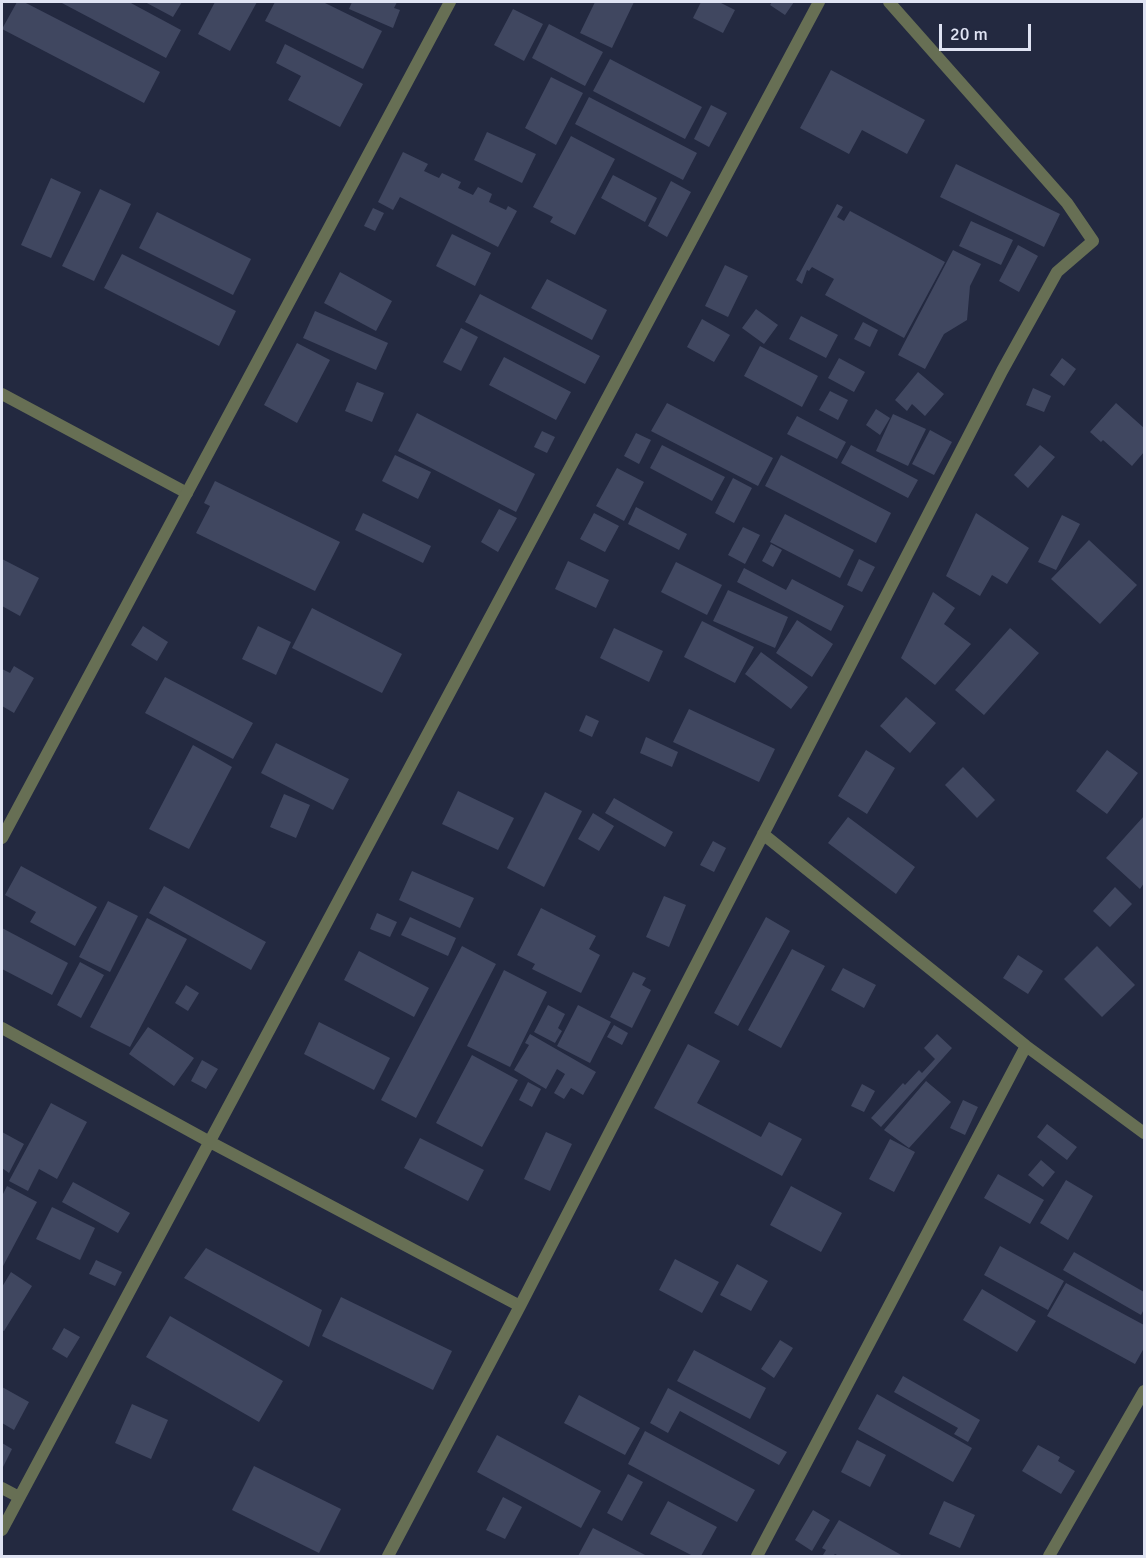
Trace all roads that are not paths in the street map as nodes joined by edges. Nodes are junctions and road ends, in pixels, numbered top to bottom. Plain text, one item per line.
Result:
1 (450, 2) edge
2 (819, 2) edge
3 (889, 2) edge
4 (2, 394) edge
5 (187, 493) junction
6 (763, 834) junction
7 (2, 838) edge
8 (2, 1029) edge
9 (1026, 1046) junction
10 (1144, 1133) edge
11 (210, 1142) junction
12 (520, 1306) junction
13 (1144, 1391) edge
14 (2, 1488) edge
15 (19, 1497) junction
16 (2, 1530) edge
17 (388, 1557) edge
18 (757, 1557) edge
19 (1049, 1557) edge

1 - 5 street
2 - 11 street
3 - 6 street
4 - 5 street
5 - 7 street
6 - 9 street
6 - 12 street
8 - 11 street
9 - 10 street
9 - 18 street
11 - 12 street
11 - 15 street
12 - 17 street
13 - 19 street
14 - 15 street
15 - 16 street

